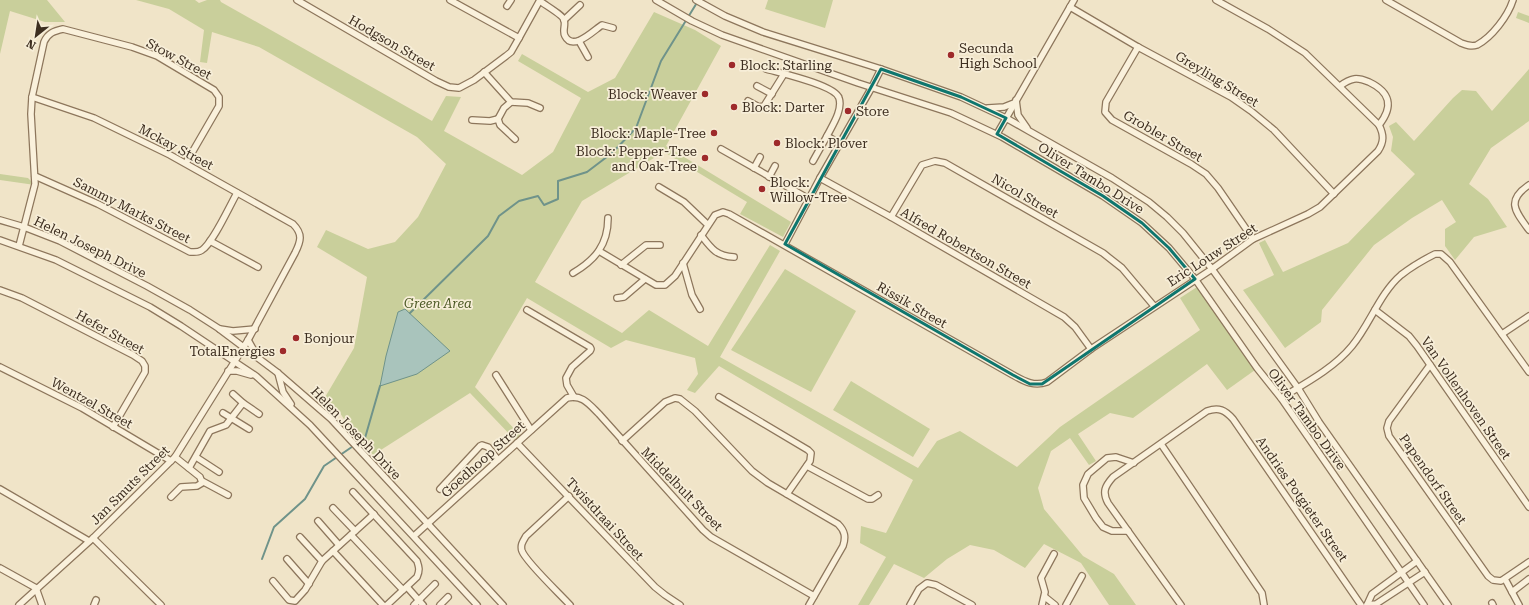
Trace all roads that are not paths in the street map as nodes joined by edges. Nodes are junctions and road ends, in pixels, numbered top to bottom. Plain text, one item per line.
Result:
1 (297, 0) edge
2 (450, 0) edge
3 (511, 0) edge
4 (656, 0) edge
5 (696, 0) edge
6 (1074, 0) edge
7 (1216, 0) edge
8 (1386, 0) edge
9 (1513, 0) edge
10 (540, 1) edge
11 (580, 5) dead end
12 (507, 6) dead end
13 (1070, 7) junction
14 (564, 20) junction
15 (613, 28) dead end
16 (519, 38) junction
17 (579, 41) junction
18 (1138, 47) junction
19 (588, 56) dead end
20 (764, 66) dead end
21 (881, 69) junction
22 (484, 72) junction
23 (784, 74) junction
24 (758, 86) dead end
25 (1340, 86) junction
26 (872, 87) junction
27 (772, 94) junction
28 (32, 97) junction
29 (748, 101) dead end
30 (1015, 101) junction
31 (511, 102) junction
32 (982, 106) junction
33 (540, 108) dead end
34 (1006, 118) junction
35 (498, 119) junction
36 (472, 120) dead end
37 (1379, 124) junction
38 (1029, 131) junction
39 (996, 134) junction
40 (827, 136) junction
41 (515, 140) dead end
42 (840, 144) junction
43 (721, 149) dead end
44 (760, 157) dead end
45 (813, 161) dead end
46 (186, 163) junction
47 (775, 166) dead end
48 (754, 168) junction
49 (35, 176) junction
50 (769, 177) junction
51 (820, 178) junction
52 (1529, 185) edge
53 (659, 187) dead end
54 (237, 193) junction
55 (1334, 194) junction
56 (809, 199) junction
57 (891, 217) junction
58 (608, 218) dead end
59 (0, 220) edge
60 (707, 224) junction
61 (24, 227) junction
62 (1529, 230) edge
63 (300, 234) joint
64 (701, 235) junction
65 (1253, 239) junction
66 (0, 240) edge
67 (210, 241) junction
68 (785, 244) junction
69 (660, 245) dead end
70 (19, 246) junction
71 (599, 252) junction
72 (734, 257) dead end
73 (683, 263) junction
74 (620, 265) junction
75 (258, 267) dead end
76 (1212, 269) junction
77 (574, 273) dead end
78 (645, 279) junction
79 (1195, 279) junction
80 (0, 290) edge
81 (617, 298) dead end
82 (1154, 306) junction
83 (700, 309) dead end
84 (527, 310) dead end
85 (1375, 310) junction
86 (1529, 316) edge
87 (218, 328) junction
88 (254, 329) junction
89 (1502, 334) junction
90 (248, 340) junction
91 (244, 347) junction
92 (1091, 349) junction
93 (259, 358) junction
94 (234, 361) junction
95 (1430, 365) junction
96 (0, 367) edge
97 (228, 371) junction
98 (1529, 372) edge
99 (278, 373) junction
100 (496, 375) dead end
101 (256, 376) junction
102 (1030, 384) joint
103 (1298, 388) junction
104 (233, 394) dead end
105 (574, 397) junction
106 (719, 398) dead end
107 (1281, 398) junction
108 (243, 403) junction
109 (295, 411) junction
110 (223, 412) dead end
111 (259, 414) dead end
112 (232, 418) junction
113 (113, 427) junction
114 (249, 429) dead end
115 (531, 430) junction
116 (622, 441) junction
117 (517, 443) junction
118 (1161, 444) junction
119 (196, 457) junction
120 (173, 459) junction
121 (498, 460) junction
122 (1134, 463) junction
123 (807, 466) junction
124 (189, 468) junction
125 (219, 472) dead end
126 (202, 480) junction
127 (0, 489) edge
128 (440, 489) dead end
129 (353, 492) dead end
130 (788, 494) junction
131 (228, 495) dead end
132 (878, 495) dead end
133 (171, 496) dead end
134 (569, 496) junction
135 (1529, 507) edge
136 (333, 508) dead end
137 (374, 514) junction
138 (318, 521) dead end
139 (428, 524) junction
140 (1128, 532) junction
141 (353, 533) junction
142 (414, 536) junction
143 (300, 537) dead end
144 (91, 539) junction
145 (339, 545) junction
146 (333, 551) junction
147 (1054, 554) dead end
148 (287, 560) dead end
149 (322, 561) junction
150 (1417, 561) junction
151 (1529, 562) edge
152 (0, 568) edge
153 (1425, 572) junction
154 (1401, 573) junction
155 (1082, 576) dead end
156 (1505, 579) junction
157 (1529, 579) edge
158 (273, 581) dead end
159 (1408, 583) junction
160 (309, 584) junction
161 (435, 584) dead end
162 (36, 588) junction
163 (405, 588) junction
164 (1512, 592) junction
165 (814, 596) junction
166 (448, 597) dead end
167 (1045, 597) junction
168 (421, 603) edge
169 (380, 604) edge
170 (500, 604) edge
171 (19, 605) edge
172 (42, 605) edge
173 (161, 605) edge
174 (387, 605) edge
175 (414, 605) edge
176 (440, 605) edge
177 (477, 605) edge
178 (570, 605) edge
179 (680, 605) edge
180 (809, 605) edge
181 (910, 605) edge
182 (972, 605) edge
183 (1042, 605) edge
184 (1055, 605) edge
185 (1066, 605) edge
186 (1181, 605) edge
187 (1264, 605) edge
188 (1361, 605) edge
189 (1367, 605) edge
190 (1424, 605) edge
191 (1448, 605) edge
192 (1520, 605) edge

1 - 22 street, Hodgson Street
2 - 16 street
3 - 12 street
4 - 26 street, Oliver Tambo Drive
5 - 21 street, Oliver Tambo Drive
6 - 13 street
7 - 25 street
8 - 9 street
10 - 14 street
10 - 16 street
11 - 14 street
13 - 18 street, Greyling Street
13 - 30 street
14 - 17 street
15 - 17 street
16 - 22 street
17 - 19 street
18 - 55 street, Greyling Street
18 - 65 street, Grobler Street
20 - 23 street
21 - 26 street
21 - 32 street, Oliver Tambo Drive
22 - 31 street
23 - 27 street
23 - 40 street
24 - 27 street
25 - 37 street
25 - 37 street
26 - 39 street, Oliver Tambo Drive
26 - 42 street
27 - 29 street
28 - 46 street, Mckay Street
28 - 46 street, Stow Street
28 - 49 street
30 - 32 street
30 - 34 street
30 - 38 street
31 - 33 street
31 - 35 street
32 - 34 street, Oliver Tambo Drive
34 - 38 street, Oliver Tambo Drive
34 - 39 street
35 - 36 street
35 - 41 street
37 - 55 street, Eric Louw Street
38 - 76 street, Oliver Tambo Drive
39 - 79 street, Oliver Tambo Drive
40 - 42 street
40 - 45 street
42 - 51 street
43 - 48 street
44 - 48 street
46 - 54 street, Mckay Street
47 - 50 street
48 - 50 street
49 - 61 street
49 - 67 street, Sammy Marks Street
50 - 56 street
51 - 56 street
51 - 57 street, Alfred Robertson Street
52 - 62 street
53 - 60 street
54 - 63 street, Mckay Street
54 - 67 street, Sammy Marks Street
55 - 65 street, Eric Louw Street
56 - 68 street
57 - 82 street, Nicol Street
57 - 92 street, Alfred Robertson Street
58 - 71 street
59 - 61 street, Helen Joseph Drive
60 - 64 street
60 - 68 street, Rissik Street
61 - 70 street
61 - 87 street, Helen Joseph Drive
63 - 88 street, Jan Smuts Street
64 - 72 street
64 - 73 street
65 - 76 street, Eric Louw Street
66 - 70 street, Helen Joseph Drive
67 - 75 street
68 - 102 street, Rissik Street
69 - 74 street
70 - 94 street, Helen Joseph Drive
71 - 74 street
71 - 77 street
73 - 78 street
73 - 83 street
74 - 78 street
76 - 79 street, Eric Louw Street
76 - 103 street, Oliver Tambo Drive
78 - 81 street
79 - 82 street, Eric Louw Street
79 - 107 street, Oliver Tambo Drive
80 - 113 street, Hefer Street
82 - 92 street, Eric Louw Street
84 - 105 street
85 - 89 street
85 - 95 street, Van Vollenhoven Street
85 - 103 street
86 - 89 street
87 - 88 street
87 - 91 street, Helen Joseph Drive
88 - 90 street, Jan Smuts Street
89 - 98 street
90 - 91 street, Jan Smuts Street
90 - 93 street
91 - 93 street, Helen Joseph Drive
91 - 94 street, Jan Smuts Street
92 - 102 street, Eric Louw Street
93 - 99 street, Helen Joseph Drive
94 - 97 street, Jan Smuts Street
94 - 101 street, Helen Joseph Drive
95 - 135 street, Van Vollenhoven Street
95 - 156 street, Papendorf Street
96 - 113 street, Wentzel Street
97 - 101 street
97 - 120 street, Jan Smuts Street
99 - 109 street
99 - 139 street, Helen Joseph Drive
100 - 115 street
101 - 109 street, Helen Joseph Drive
103 - 107 street
103 - 150 street, Oliver Tambo Drive
104 - 108 street
105 - 115 street, Goedhoop Street
105 - 116 street, Middelbult Street
106 - 123 street
107 - 154 street, Oliver Tambo Drive
108 - 111 street
108 - 112 street
109 - 142 street, Helen Joseph Drive
110 - 112 street
112 - 114 street
112 - 119 street
113 - 120 street, Wentzel Street
115 - 117 street, Goedhoop Street
116 - 130 street
116 - 165 street, Middelbult Street
117 - 121 street, Goedhoop Street
117 - 134 street, Twistdraai Street
118 - 122 street
118 - 187 street
118 - 188 street, Andries Potgieter Street
119 - 124 street
119 - 125 street
120 - 124 street, Wentzel Street
120 - 144 street, Jan Smuts Street
121 - 128 street
121 - 139 street, Goedhoop Street
122 - 140 street
122 - 140 street
123 - 130 street
123 - 132 street
124 - 126 street, Wentzel Street
126 - 131 street, Wentzel Street
126 - 133 street
127 - 144 street
129 - 137 street
130 - 165 street
134 - 178 street
134 - 179 street, Twistdraai Street
136 - 141 street
137 - 141 street
137 - 163 street
138 - 145 street
139 - 142 street, Goedhoop Street
139 - 170 street, Helen Joseph Drive
140 - 186 street
141 - 145 street
141 - 163 street
142 - 177 street, Helen Joseph Drive
143 - 149 street
144 - 162 street, Jan Smuts Street
144 - 173 street
145 - 146 street
146 - 149 street
146 - 169 street
147 - 167 street
148 - 160 street
149 - 160 street
150 - 153 street, Oliver Tambo Drive
150 - 154 street
151 - 156 street
152 - 162 street
153 - 159 street
153 - 191 street, Oliver Tambo Drive
154 - 159 street, Oliver Tambo Drive
154 - 189 street
155 - 185 street
156 - 164 street
157 - 164 street
158 - 160 street
159 - 189 street
159 - 190 street, Oliver Tambo Drive
161 - 168 street
162 - 171 street, Jan Smuts Street
162 - 172 street
163 - 168 street
163 - 174 street
164 - 192 street
165 - 180 street
166 - 176 street
167 - 183 street
167 - 184 street
168 - 175 street
181 - 182 street

